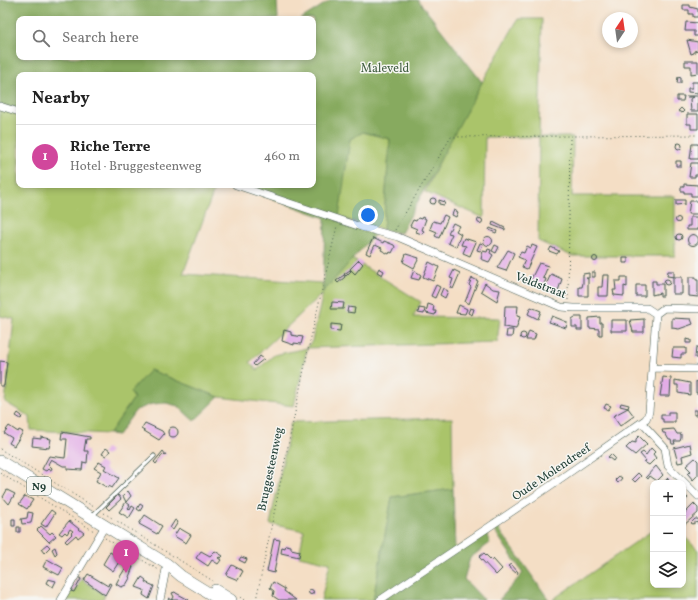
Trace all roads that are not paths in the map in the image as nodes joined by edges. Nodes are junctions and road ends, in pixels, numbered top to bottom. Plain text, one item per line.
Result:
1 (0, 106) edge
2 (16, 111) edge
3 (245, 188) edge
4 (698, 309) edge
5 (656, 314) junction
6 (652, 368) junction
7 (698, 370) edge
8 (642, 423) junction
9 (154, 456) dead end
10 (0, 462) edge
11 (698, 496) edge
12 (92, 514) junction
13 (102, 530) junction
14 (166, 569) junction
15 (235, 598) edge
16 (61, 600) edge
17 (160, 600) edge
18 (220, 600) edge
19 (380, 600) edge

1 - 2 street
3 - 5 street, Veldstraat
4 - 5 street
5 - 6 street
6 - 7 street
6 - 8 street
8 - 11 street
8 - 19 street, Oude Molendreef
9 - 12 lane
10 - 12 main road, N9
12 - 13 main road, N9
13 - 14 main road, N9
13 - 16 street
14 - 15 main road, N9
14 - 17 street
14 - 18 main road, N9

